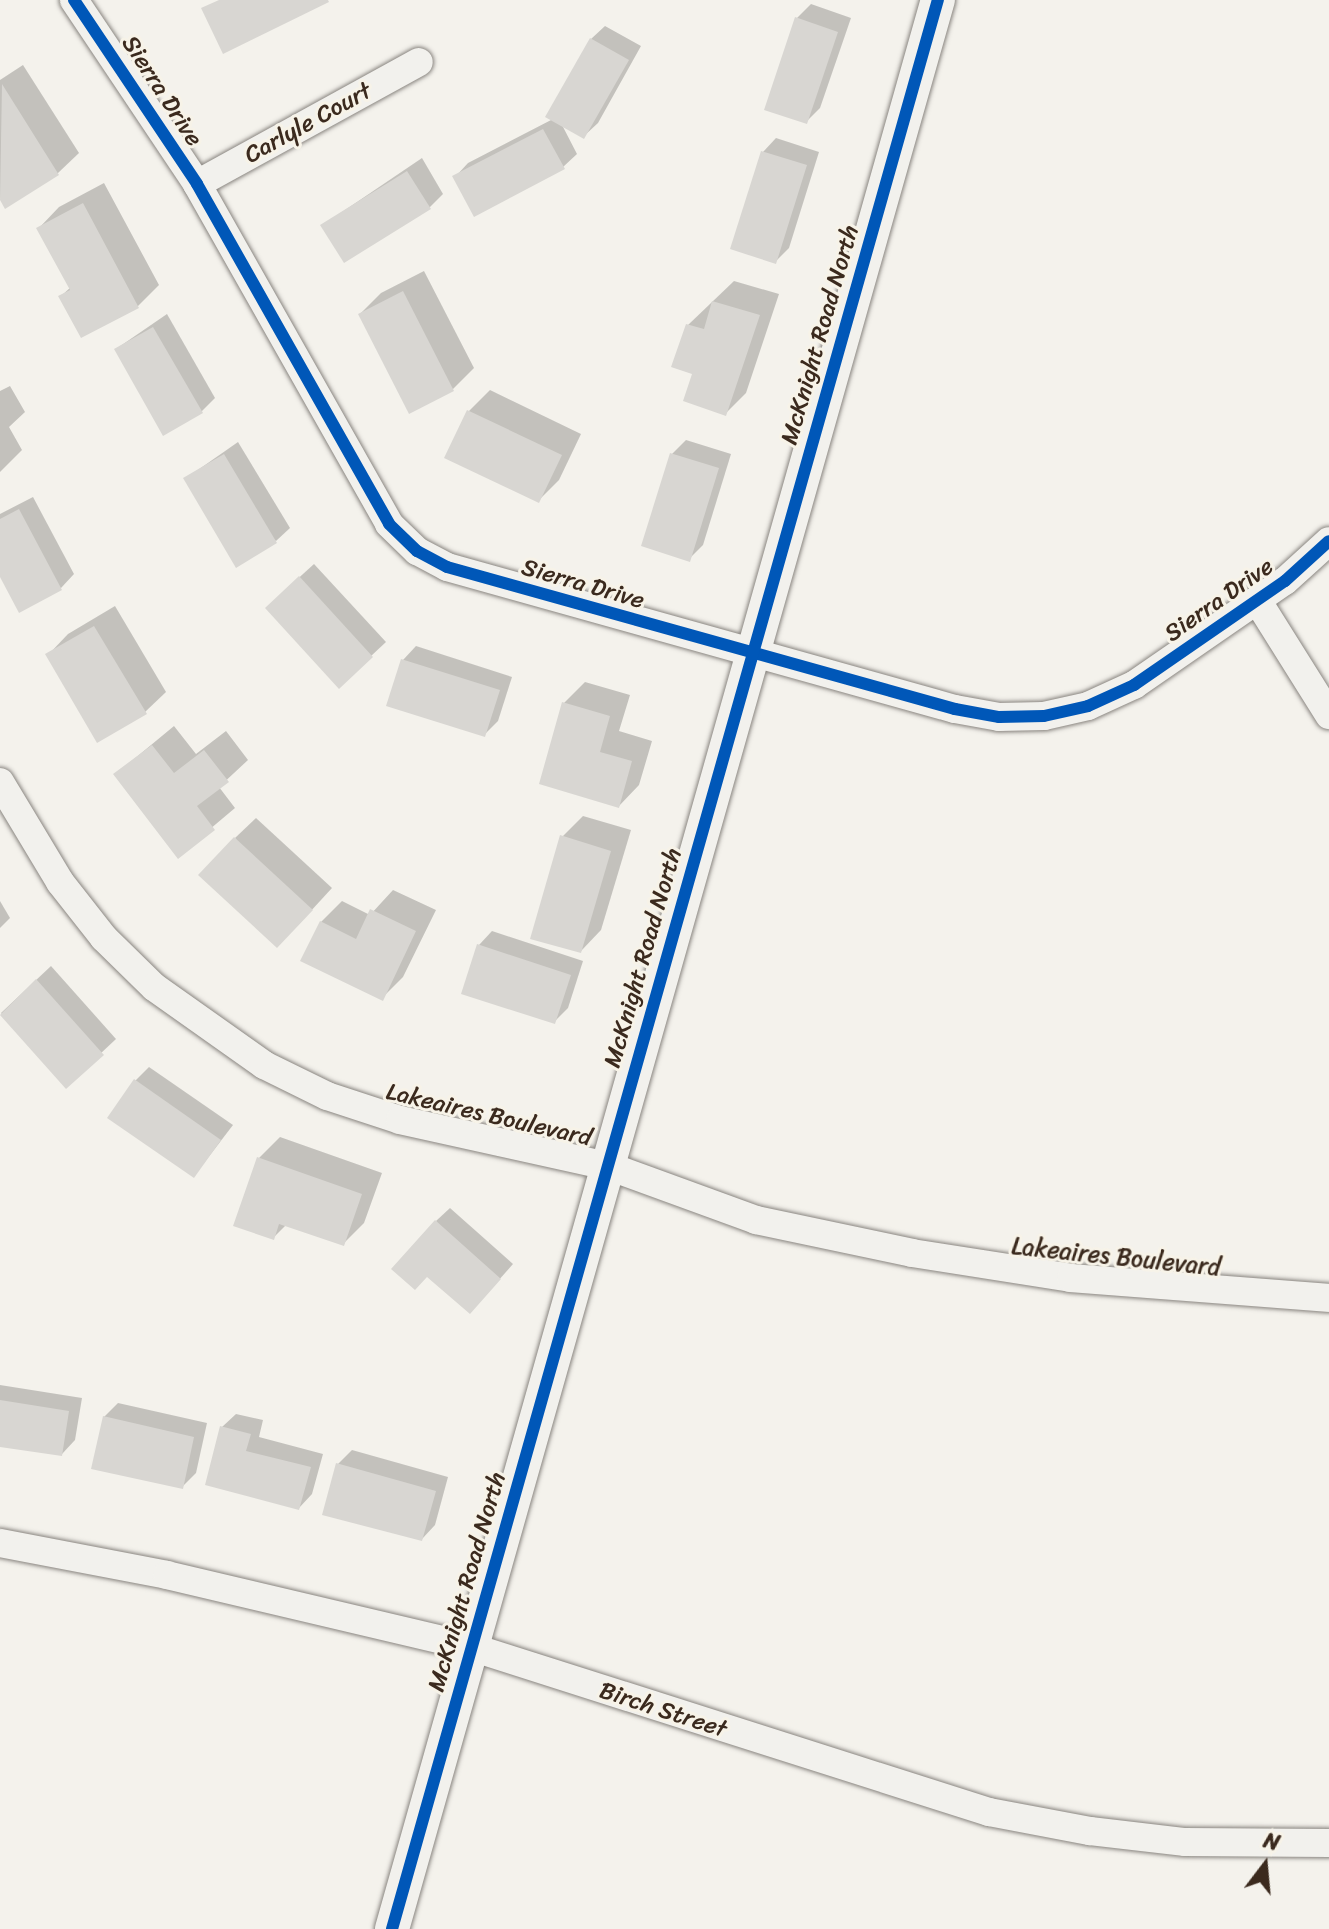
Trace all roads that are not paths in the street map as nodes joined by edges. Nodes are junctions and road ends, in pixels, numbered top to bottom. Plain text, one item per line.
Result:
1 (74, 0) edge
2 (938, 0) edge
3 (419, 62) dead end
4 (197, 184) junction
5 (1329, 541) edge
6 (1257, 600) junction
7 (752, 654) junction
8 (1329, 715) edge
9 (0, 782) edge
10 (608, 1166) junction
11 (1329, 1298) edge
12 (0, 1543) edge
13 (471, 1647) junction
14 (1329, 1843) edge
15 (392, 1929) edge

1 - 4 street, Sierra Drive
2 - 7 street, McKnight Road North
3 - 4 street, Carlyle Court
4 - 7 street, Sierra Drive
5 - 6 street, Sierra Drive
6 - 7 street, Sierra Drive
6 - 8 street
7 - 10 street, McKnight Road North
9 - 10 street, Lakeaires Boulevard
10 - 11 street, Lakeaires Boulevard
10 - 13 street, McKnight Road North
12 - 13 street, Birch Street
13 - 14 street, Birch Street
13 - 15 street, McKnight Road North

